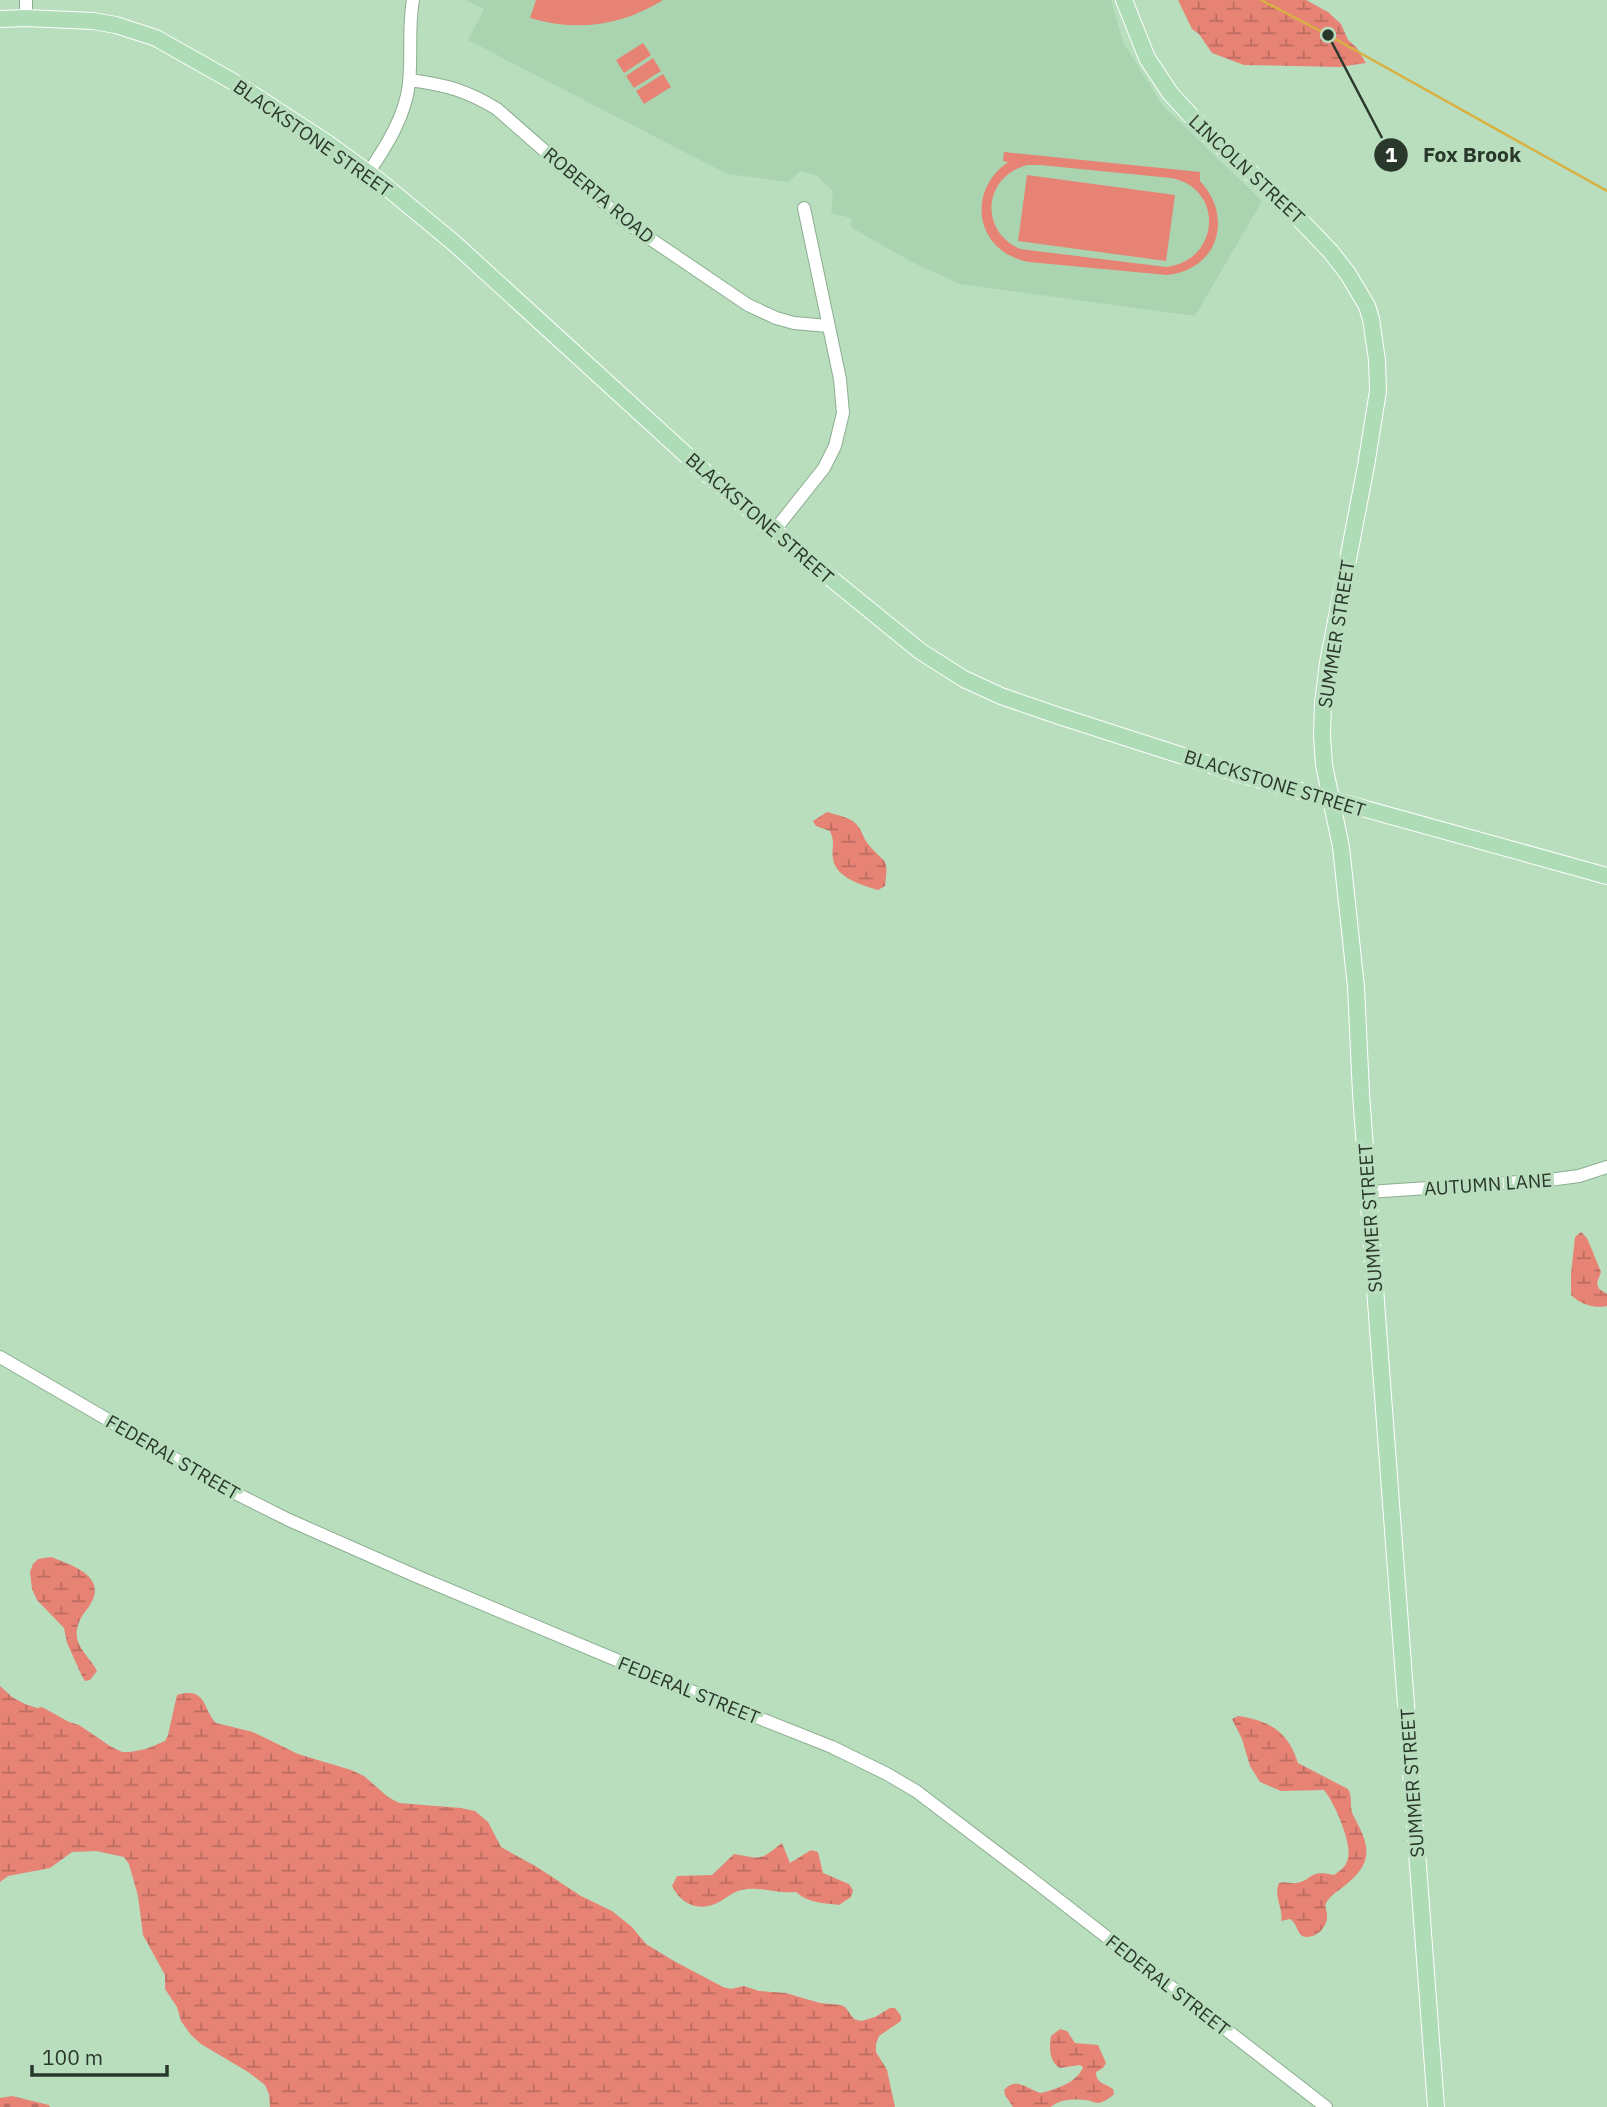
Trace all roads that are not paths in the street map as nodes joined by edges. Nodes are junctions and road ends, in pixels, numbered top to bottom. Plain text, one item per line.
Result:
1 (26, 0) edge
2 (413, 0) edge
3 (1124, 0) edge
4 (26, 18) junction
5 (0, 19) edge
6 (410, 80) junction
7 (368, 173) junction
8 (804, 208) dead end
9 (828, 326) junction
10 (1373, 335) joint
11 (774, 531) junction
12 (1332, 800) junction
13 (1607, 876) edge
14 (1607, 1167) edge
15 (1368, 1192) junction
16 (0, 1357) edge
17 (1326, 2107) edge
18 (1436, 2107) edge

1 - 4 street
2 - 6 street
3 - 10 main road, LINCOLN STREET
4 - 5 main road, BLACKSTONE STREET
4 - 7 main road, BLACKSTONE STREET
6 - 7 street
6 - 9 street, ROBERTA ROAD
7 - 11 main road, BLACKSTONE STREET
8 - 9 street
9 - 11 street
10 - 12 main road, SUMMER STREET
11 - 12 main road, BLACKSTONE STREET
12 - 13 main road, BLACKSTONE STREET
12 - 15 main road, SUMMER STREET
14 - 15 street, AUTUMN LANE
15 - 18 main road, SUMMER STREET
16 - 17 street, FEDERAL STREET

